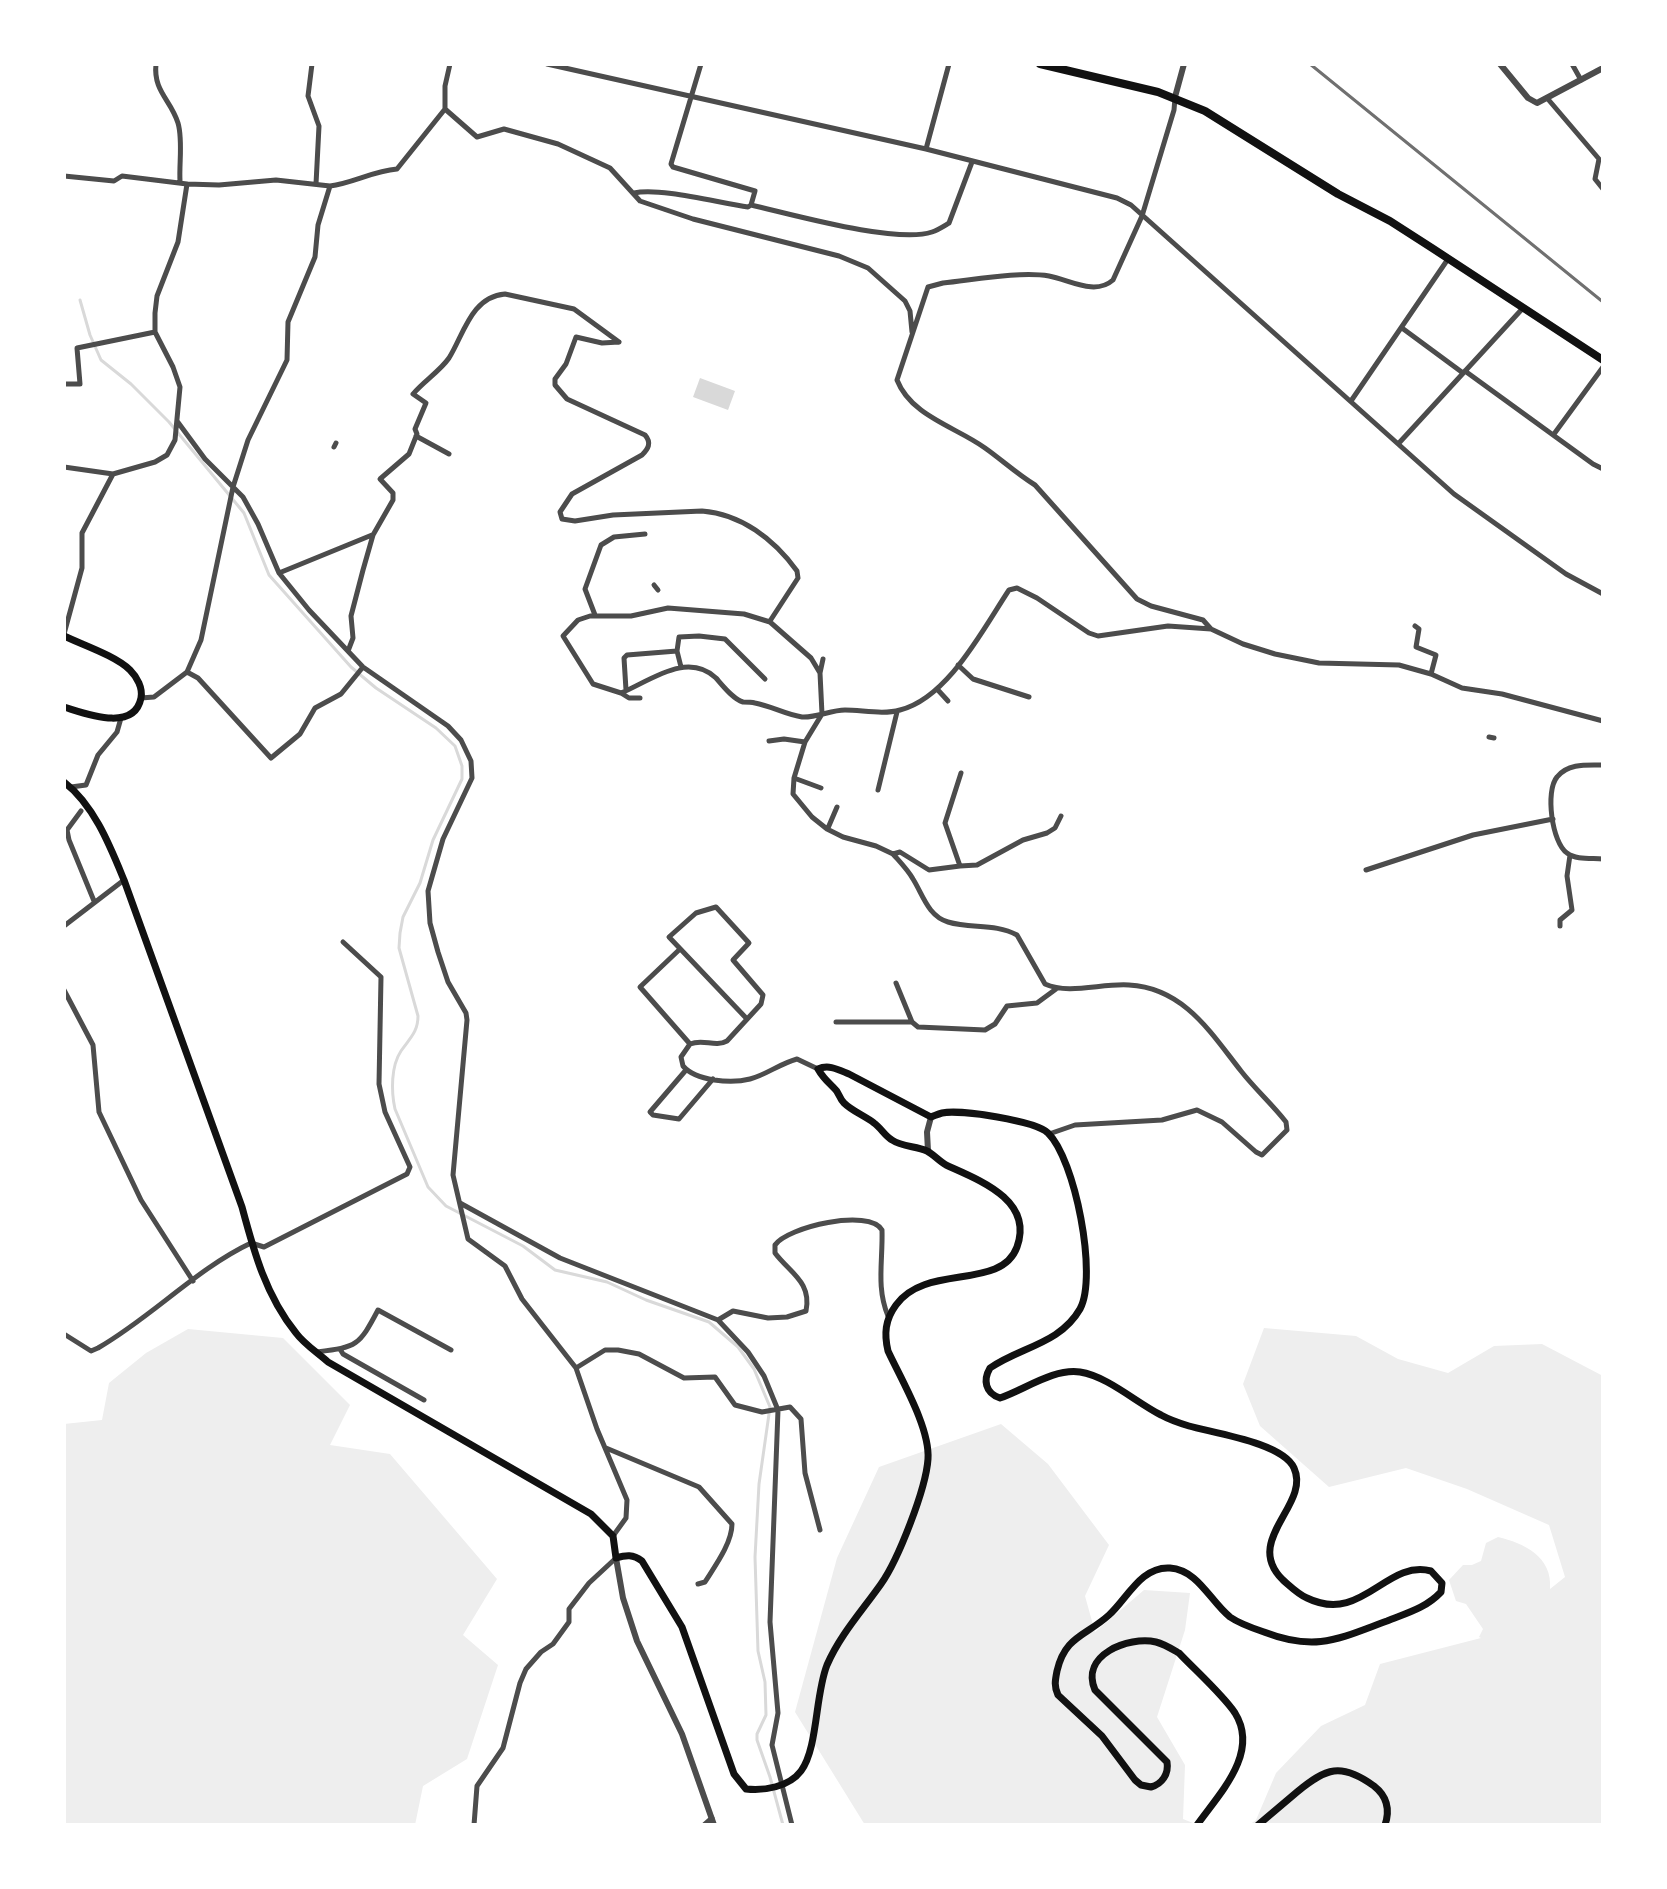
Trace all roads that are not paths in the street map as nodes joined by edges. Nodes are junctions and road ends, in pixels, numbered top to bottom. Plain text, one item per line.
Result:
1 (156, 64) edge
2 (312, 64) edge
3 (450, 64) edge
4 (547, 64) edge
5 (701, 64) edge
6 (949, 64) edge
7 (1040, 64) edge
8 (1184, 64) edge
9 (1500, 64) edge
10 (1572, 64) edge
11 (1603, 68) edge
12 (1581, 80) junction
13 (692, 95) junction
14 (1175, 97) junction
15 (1547, 98) junction
16 (445, 109) junction
17 (926, 149) junction
18 (972, 162) junction
19 (64, 176) edge
20 (180, 181) junction
21 (187, 184) junction
22 (316, 184) junction
23 (330, 186) junction
24 (1603, 189) edge
25 (634, 193) junction
26 (751, 205) junction
27 (1142, 216) junction
28 (1448, 259) junction
29 (1523, 308) junction
30 (1402, 328) junction
31 (155, 332) junction
32 (912, 333) junction
33 (1603, 360) edge
34 (1603, 367) edge
35 (1464, 372) junction
36 (64, 384) edge
37 (1351, 401) junction
38 (177, 421) junction
39 (1554, 434) junction
40 (416, 436) junction
41 (1399, 443) junction
42 (449, 454) dead end
43 (64, 467) edge
44 (1603, 469) edge
45 (113, 474) junction
46 (233, 490) junction
47 (645, 534) dead end
48 (373, 535) junction
49 (279, 573) junction
50 (1603, 594) edge
51 (595, 616) junction
52 (770, 622) junction
53 (1415, 626) dead end
54 (1211, 629) junction
55 (64, 635) edge
56 (348, 651) junction
57 (677, 651) junction
58 (823, 659) dead end
59 (958, 665) junction
60 (681, 667) junction
61 (362, 669) junction
62 (187, 672) junction
63 (820, 673) junction
64 (1431, 674) junction
65 (765, 679) dead end
66 (937, 689) junction
67 (623, 692) junction
68 (1029, 697) dead end
69 (141, 698) junction
70 (640, 698) dead end
71 (948, 701) dead end
72 (64, 707) edge
73 (897, 712) junction
74 (822, 714) junction
75 (121, 718) junction
76 (1603, 721) edge
77 (769, 741) dead end
78 (805, 742) junction
79 (1603, 765) edge
80 (961, 773) dead end
81 (794, 778) junction
82 (68, 785) edge
83 (821, 788) dead end
84 (878, 790) dead end
85 (837, 807) dead end
86 (81, 811) dead end
87 (1061, 816) dead end
88 (1553, 819) junction
89 (827, 829) junction
90 (893, 854) junction
91 (1570, 855) junction
92 (1603, 859) edge
93 (960, 866) junction
94 (1366, 870) dead end
95 (124, 880) junction
96 (94, 901) junction
97 (64, 926) edge
98 (1560, 926) dead end
99 (343, 942) dead end
100 (680, 949) junction
101 (896, 983) dead end
102 (1056, 989) junction
103 (64, 990) edge
104 (747, 1019) junction
105 (836, 1022) dead end
106 (912, 1022) junction
107 (690, 1044) junction
108 (818, 1069) junction
109 (686, 1070) junction
110 (713, 1079) junction
111 (931, 1117) junction
112 (1049, 1134) junction
113 (928, 1151) junction
114 (460, 1205) junction
115 (251, 1243) junction
116 (193, 1281) junction
117 (888, 1316) junction
118 (718, 1320) junction
119 (64, 1334) edge
120 (340, 1349) junction
121 (451, 1350) dead end
122 (317, 1352) junction
123 (576, 1368) junction
124 (424, 1400) dead end
125 (778, 1410) junction
126 (606, 1448) junction
127 (820, 1530) dead end
128 (613, 1536) junction
129 (616, 1558) junction
130 (698, 1584) dead end
131 (782, 1784) junction
132 (713, 1821) edge
133 (474, 1825) edge
134 (704, 1825) edge
135 (792, 1825) edge
136 (1197, 1825) edge
137 (1258, 1825) edge
138 (1385, 1825) edge

1 - 20 street
2 - 22 street
3 - 16 street
4 - 13 street
5 - 13 street
6 - 17 street
7 - 14 highway
8 - 14 street
9 - 15 street
10 - 12 street
11 - 12 street
12 - 15 street
13 - 17 street
13 - 26 street
14 - 27 street
14 - 28 highway
15 - 24 street
16 - 23 street
16 - 25 street
17 - 18 street
18 - 26 street
18 - 27 street
19 - 20 street
20 - 21 street
21 - 22 street
21 - 31 street
22 - 23 street
23 - 46 street
25 - 26 street
25 - 32 street
27 - 32 street
27 - 37 street
28 - 29 highway
28 - 30 street
29 - 33 highway
29 - 35 street
30 - 35 street
30 - 37 street
31 - 36 street
31 - 38 street
32 - 54 street
34 - 39 street
35 - 39 street
35 - 41 street
37 - 41 street
38 - 45 street
38 - 46 street
39 - 44 street
40 - 42 street
40 - 48 street
40 - 52 street
41 - 50 street
43 - 45 street
45 - 55 street
46 - 49 street
46 - 62 street
47 - 51 street
48 - 49 street
48 - 56 street
49 - 56 street
51 - 52 street
51 - 67 street
52 - 63 street
53 - 64 street
54 - 59 street
54 - 64 street
55 - 69 main road
56 - 61 street
57 - 60 street
57 - 65 street
57 - 67 street
58 - 63 street
59 - 66 street
59 - 68 street
60 - 67 street
60 - 74 street
61 - 62 street
61 - 114 street
62 - 69 street
63 - 74 street
64 - 76 street
66 - 71 street
66 - 73 street
67 - 70 street
69 - 75 main road
72 - 75 main road
73 - 74 street
73 - 84 street
74 - 78 street
75 - 82 street
77 - 78 street
78 - 81 street
79 - 88 street
80 - 93 street
81 - 83 street
81 - 89 street
82 - 95 main road
85 - 89 street
86 - 96 street
87 - 93 street
88 - 91 street
88 - 94 street
89 - 90 street
90 - 93 street
90 - 102 street
91 - 92 street
91 - 98 street
95 - 96 street
95 - 115 main road
96 - 97 street
99 - 115 street
100 - 104 street
100 - 104 street
100 - 107 street
101 - 106 street
102 - 106 street
102 - 112 street
103 - 116 street
104 - 107 street
105 - 106 street
107 - 109 street
108 - 110 street
108 - 111 main road
108 - 113 main road
109 - 110 street
109 - 110 street
111 - 112 main road
111 - 113 street
112 - 136 main road
113 - 117 main road
114 - 118 street
114 - 123 street
115 - 116 street
115 - 122 main road
116 - 119 street
117 - 118 street
117 - 131 main road
118 - 125 street
120 - 121 street
120 - 122 street
120 - 124 street
122 - 128 main road
123 - 125 street
123 - 126 street
125 - 127 street
125 - 131 street
126 - 128 street
126 - 130 street
128 - 129 main road
129 - 131 main road
129 - 132 street
129 - 133 street
131 - 135 street
132 - 134 street
137 - 138 main road

